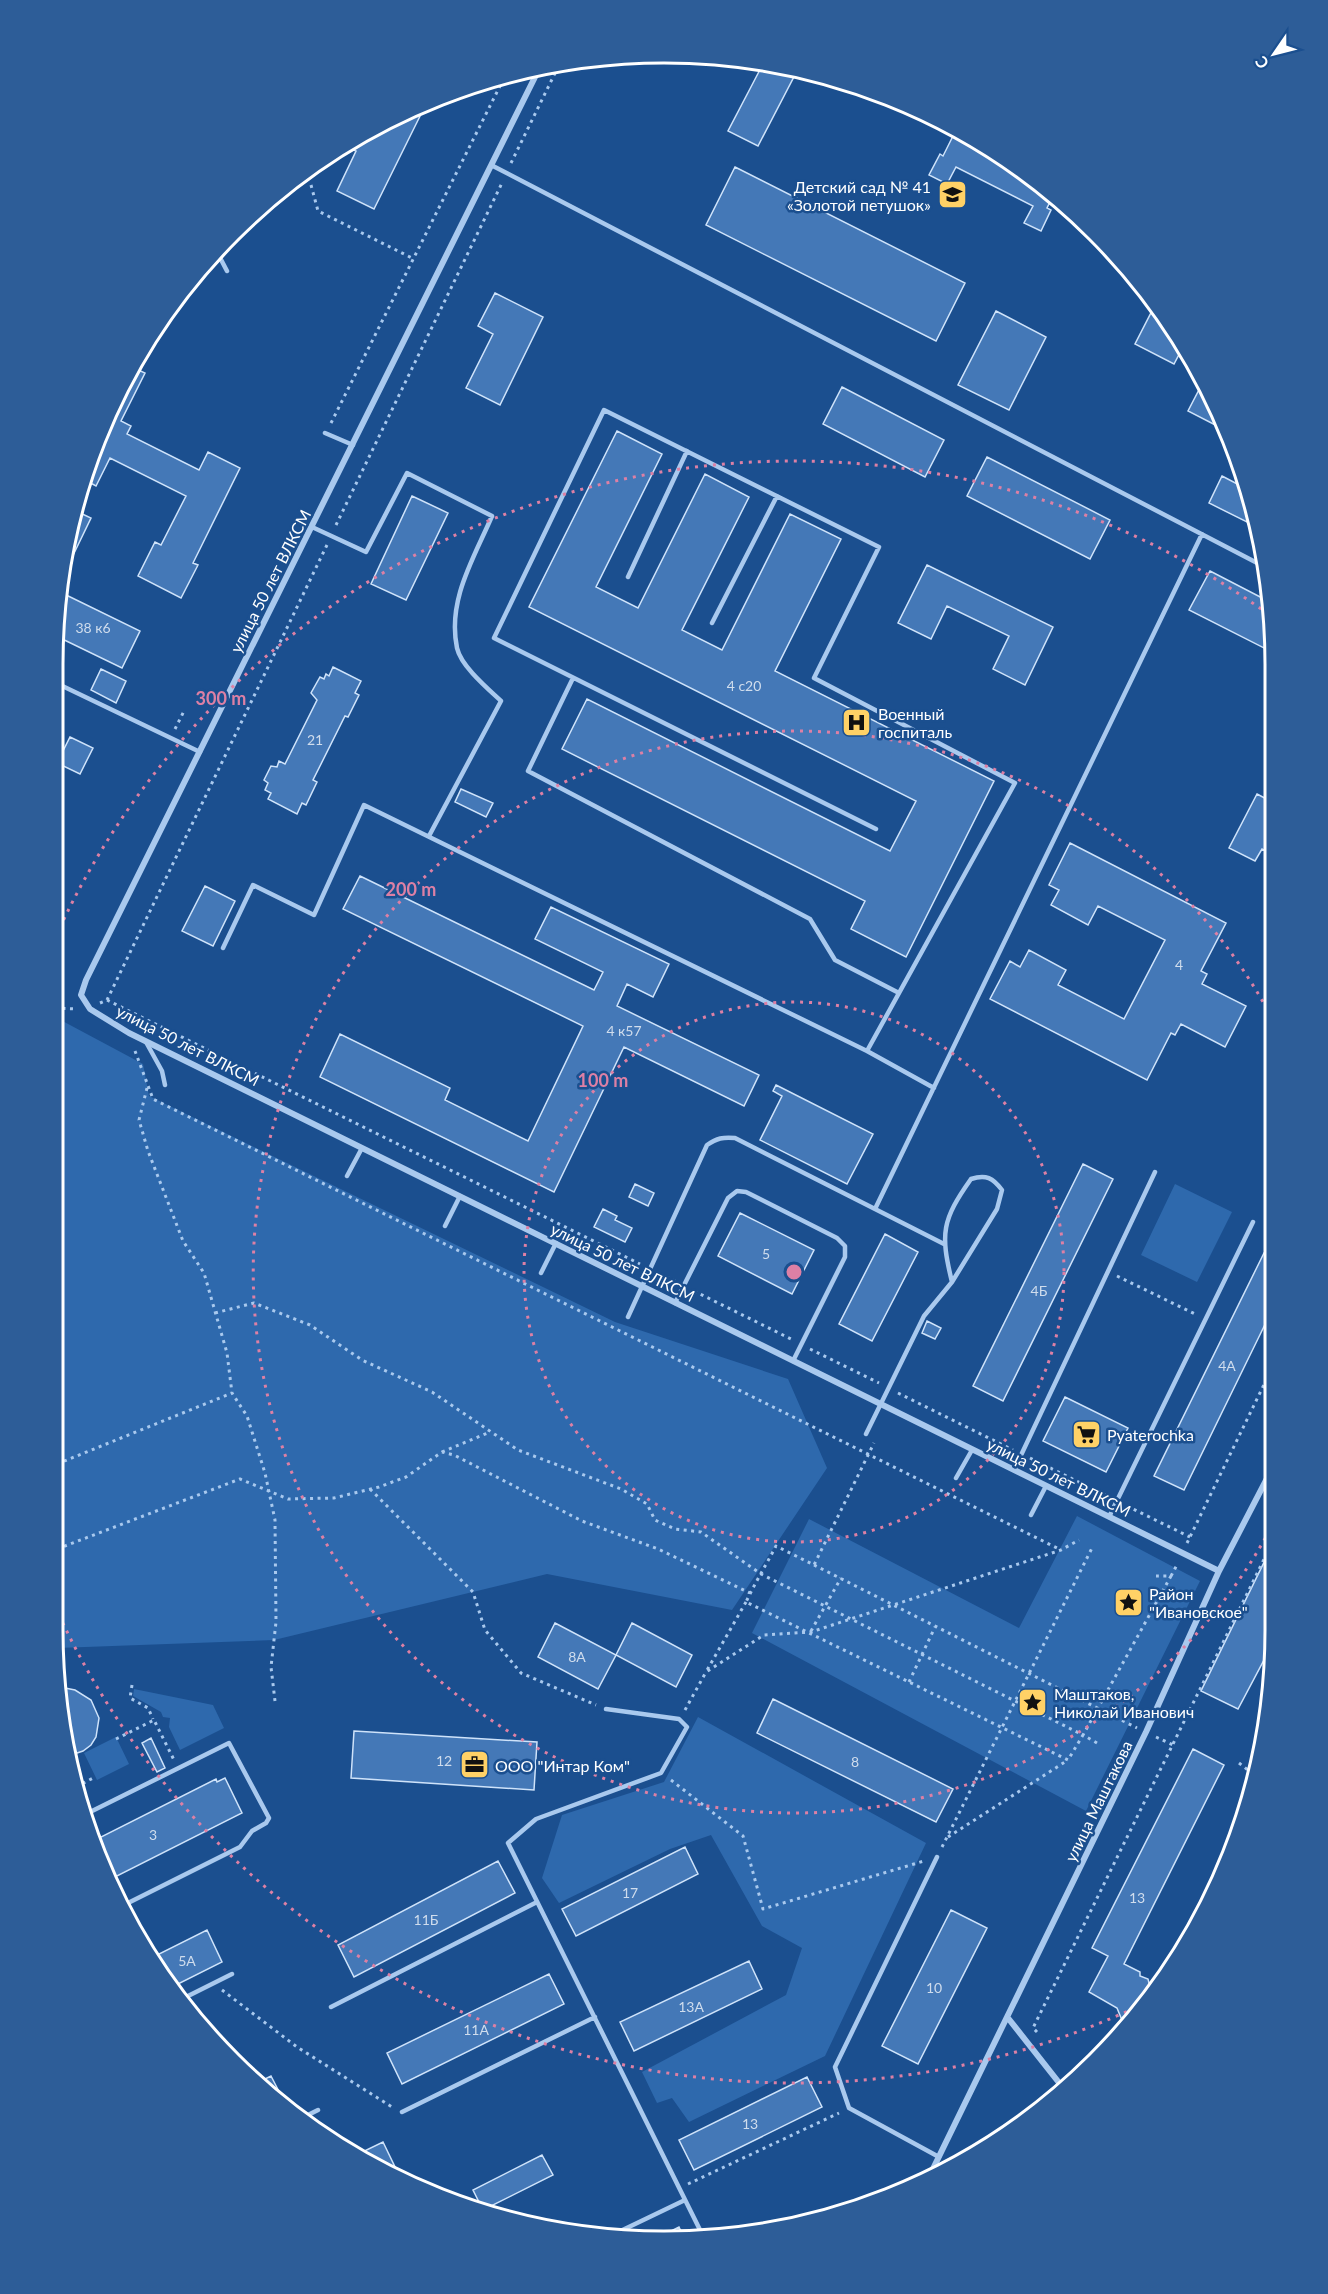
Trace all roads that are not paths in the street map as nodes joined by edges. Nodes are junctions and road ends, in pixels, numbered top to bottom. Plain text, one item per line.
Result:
1 (536, 77) edge
2 (493, 166) junction
3 (221, 259) edge
4 (227, 271) dead end
5 (326, 433) road end
6 (353, 446) junction
7 (687, 451) junction
8 (777, 496) junction
9 (312, 527) junction
10 (1202, 534) junction
11 (1256, 562) edge
12 (628, 577) dead end
13 (712, 623) dead end
14 (573, 678) junction
15 (63, 686) edge
16 (200, 752) junction
17 (876, 829) dead end
18 (429, 836) junction
19 (223, 948) dead end
20 (899, 993) junction
21 (145, 1040) junction
22 (867, 1051) junction
23 (165, 1085) dead end
24 (934, 1088) junction
25 (362, 1148) junction
26 (1155, 1172) dead end
27 (347, 1176) dead end
28 (460, 1196) junction
29 (875, 1209) junction
30 (1253, 1222) dead end
31 (445, 1226) dead end
32 (556, 1243) junction
33 (945, 1244) junction
34 (541, 1273) dead end
35 (952, 1282) junction
36 (642, 1286) junction
37 (675, 1302) junction
38 (628, 1317) dead end
39 (793, 1361) junction
40 (881, 1406) junction
41 (866, 1434) dead end
42 (972, 1450) junction
43 (1014, 1470) junction
44 (956, 1478) dead end
45 (1265, 1482) edge
46 (1047, 1486) junction
47 (1031, 1515) dead end
48 (1109, 1517) junction
49 (1219, 1571) junction
50 (606, 1709) road end
51 (91, 1811) edge
52 (937, 1857) road end
53 (537, 1902) junction
54 (129, 1903) edge
55 (232, 1974) dead end
56 (187, 1996) edge
57 (332, 2007) dead end
58 (594, 2017) junction
59 (1008, 2018) junction
60 (1059, 2083) edge
61 (318, 2110) dead end
62 (402, 2112) road end
63 (309, 2115) edge
64 (939, 2157) junction
65 (934, 2167) edge
66 (685, 2200) junction
67 (623, 2230) edge
68 (700, 2230) edge

1 - 2 street, улица 50 лет ВЛКСМ
2 - 6 street, улица 50 лет ВЛКСМ
2 - 10 lane
3 - 4 lane
5 - 6 lane
6 - 9 street, улица 50 лет ВЛКСМ
7 - 8 lane
7 - 12 lane
7 - 14 lane
8 - 13 lane
8 - 20 lane
9 - 16 street, улица 50 лет ВЛКСМ
9 - 18 lane
10 - 11 lane
10 - 24 lane
14 - 17 lane
14 - 20 lane
15 - 16 lane
16 - 21 street, улица 50 лет ВЛКСМ
18 - 19 lane
18 - 22 lane
20 - 22 lane
21 - 23 lane
21 - 25 street, улица 50 лет ВЛКСМ
22 - 24 lane
24 - 29 lane
25 - 27 lane
25 - 28 street, улица 50 лет ВЛКСМ
26 - 43 lane
28 - 31 lane
28 - 32 street, улица 50 лет ВЛКСМ
29 - 33 lane
29 - 36 lane
30 - 48 lane
32 - 34 lane
32 - 36 street, улица 50 лет ВЛКСМ
33 - 35 lane
33 - 35 lane
35 - 40 lane
36 - 37 street, улица 50 лет ВЛКСМ
36 - 38 lane
37 - 39 street, улица 50 лет ВЛКСМ
37 - 39 lane
39 - 40 street, улица 50 лет ВЛКСМ
40 - 41 lane
40 - 42 street, улица 50 лет ВЛКСМ
42 - 43 street, улица 50 лет ВЛКСМ
42 - 44 lane
43 - 46 street, улица 50 лет ВЛКСМ
45 - 49 street, улица Маштакова
46 - 47 lane
46 - 48 street, улица 50 лет ВЛКСМ
48 - 49 street, улица 50 лет ВЛКСМ
49 - 59 street, улица Маштакова
50 - 53 lane
51 - 54 lane
52 - 64 lane
53 - 57 lane
53 - 58 lane
55 - 56 lane
58 - 62 lane
58 - 66 lane
59 - 60 street
59 - 64 street, улица Маштакова
61 - 63 lane
64 - 65 street, улица Маштакова
66 - 67 lane
66 - 68 lane

